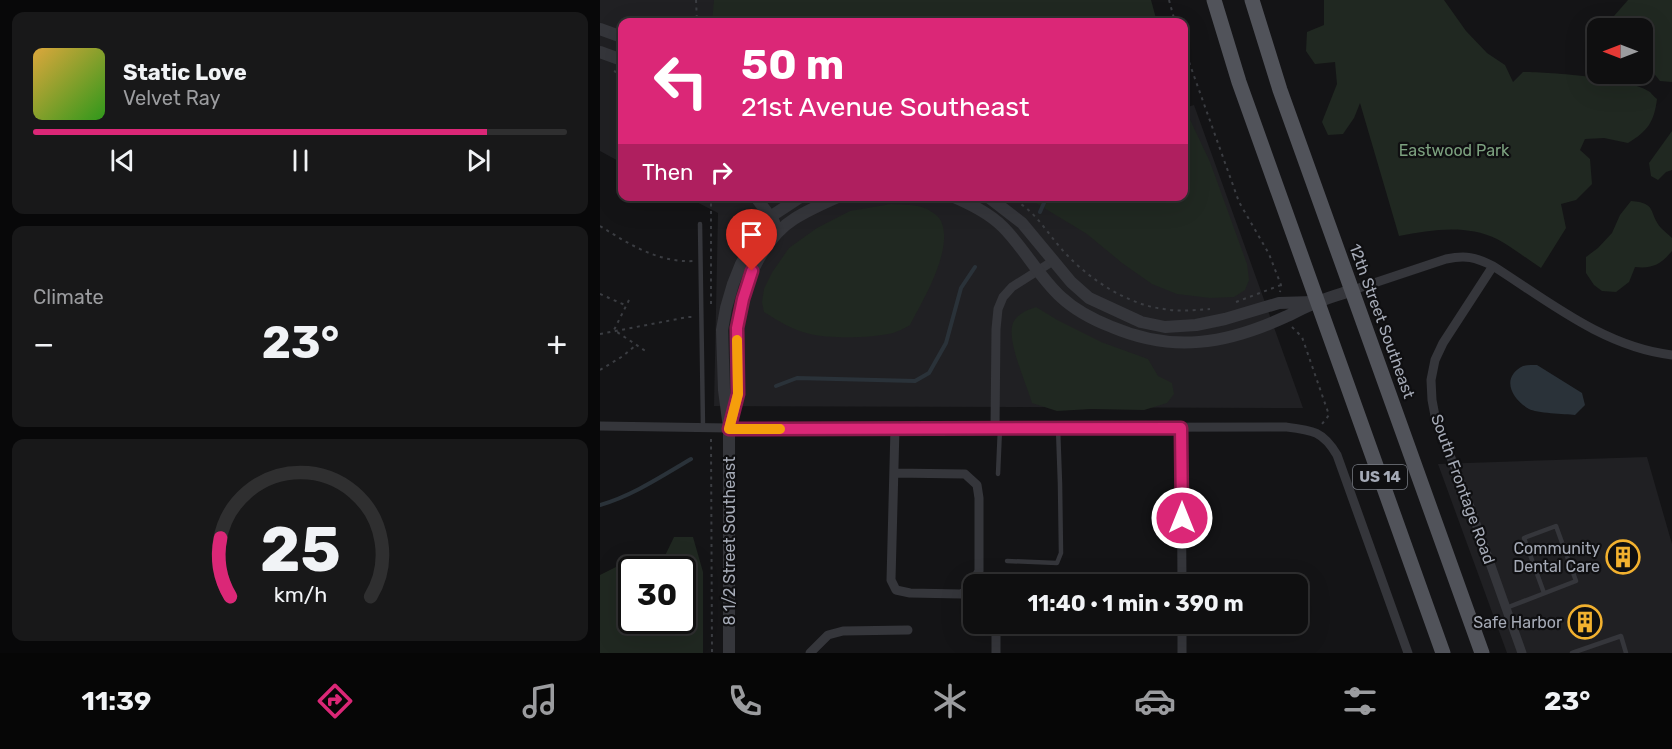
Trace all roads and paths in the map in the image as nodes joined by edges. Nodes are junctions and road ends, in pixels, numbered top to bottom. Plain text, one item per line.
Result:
1 (696, 0) edge
2 (1169, 0) edge
3 (1214, 0) edge
4 (1252, 0) edge
5 (697, 18) edge
6 (1174, 18) edge
7 (600, 28) edge
8 (618, 35) edge
9 (600, 52) edge
10 (618, 59) edge
11 (1188, 59) edge
12 (606, 68) dead end
13 (618, 73) edge
14 (759, 201) edge
15 (780, 201) edge
16 (794, 201) edge
17 (830, 201) edge
18 (962, 201) edge
19 (993, 201) edge
20 (1016, 201) edge
21 (784, 207) junction
22 (770, 217) junction
23 (794, 219) junction
24 (700, 224) dead end
25 (600, 226) edge
26 (780, 230) junction
27 (701, 261) junction
28 (1053, 261) junction
29 (1493, 266) junction
30 (1038, 269) junction
31 (1281, 285) junction
32 (1353, 290) junction
33 (600, 294) edge
34 (629, 300) dead end
35 (1317, 302) junction
36 (1235, 303) dead end
37 (1279, 303) junction
38 (626, 306) junction
39 (1212, 308) dead end
40 (702, 318) junction
41 (1283, 318) junction
42 (614, 330) junction
43 (600, 334) edge
44 (636, 345) junction
45 (647, 352) dead end
46 (1672, 355) edge
47 (600, 370) edge
48 (600, 426) edge
49 (703, 428) junction
50 (1058, 428) junction
51 (1181, 428) junction
52 (729, 429) junction
53 (895, 429) junction
54 (998, 429) junction
55 (1316, 432) junction
56 (894, 473) junction
57 (998, 474) dead end
58 (1007, 561) dead end
59 (1182, 574) edge
60 (1544, 593) junction
61 (1506, 608) junction
62 (908, 630) dead end
63 (996, 634) dead end
64 (1182, 634) edge
65 (729, 653) edge
66 (810, 653) edge
67 (996, 653) edge
68 (1182, 653) edge
69 (1408, 653) edge
70 (1443, 653) edge
71 (1482, 653) edge
72 (1522, 653) edge
73 (1572, 653) edge
74 (1626, 653) edge

1 - 5 path
2 - 6 path
3 - 35 main road, US 14
4 - 32 main road, 12th Street Southeast / US 14
7 - 8 street
9 - 10 street
11 - 31 path
12 - 13 path
14 - 22 street
15 - 21 street
16 - 21 street, 8 1/2 Street Southeast
17 - 23 street, 8 1/2 Street Southeast
18 - 30 street
19 - 28 street
20 - 39 path
21 - 22 street, 8 1/2 Street Southeast
21 - 23 street
22 - 26 street
22 - 52 street, 8 1/2 Street Southeast
23 - 26 street, 8 1/2 Street Southeast
24 - 27 lane
25 - 27 path
26 - 52 street, 8 1/2 Street Southeast
27 - 40 lane
28 - 30 street
28 - 37 street
29 - 32 street
29 - 46 street
29 - 61 street, South Frontage Road
30 - 41 street
30 - 54 street
31 - 36 path
31 - 37 path
32 - 35 street
32 - 71 main road, 12th Street Southeast / US 14
33 - 38 path
34 - 38 path
35 - 37 street
35 - 41 street
35 - 70 main road, US 14
38 - 42 path
40 - 42 path
40 - 49 lane
41 - 55 path
42 - 43 path
42 - 44 path
44 - 45 path
44 - 47 path
48 - 49 street
49 - 52 street
50 - 51 street
50 - 54 street
50 - 58 lane
51 - 55 street
51 - 59 street
52 - 53 street
52 - 65 street, 8 1/2 Street Southeast
53 - 54 street
53 - 56 street
54 - 57 lane
55 - 69 street
56 - 56 street
60 - 60 lane
60 - 61 lane
61 - 72 street, South Frontage Road
62 - 66 street
63 - 67 street
64 - 68 street
73 - 74 lane

